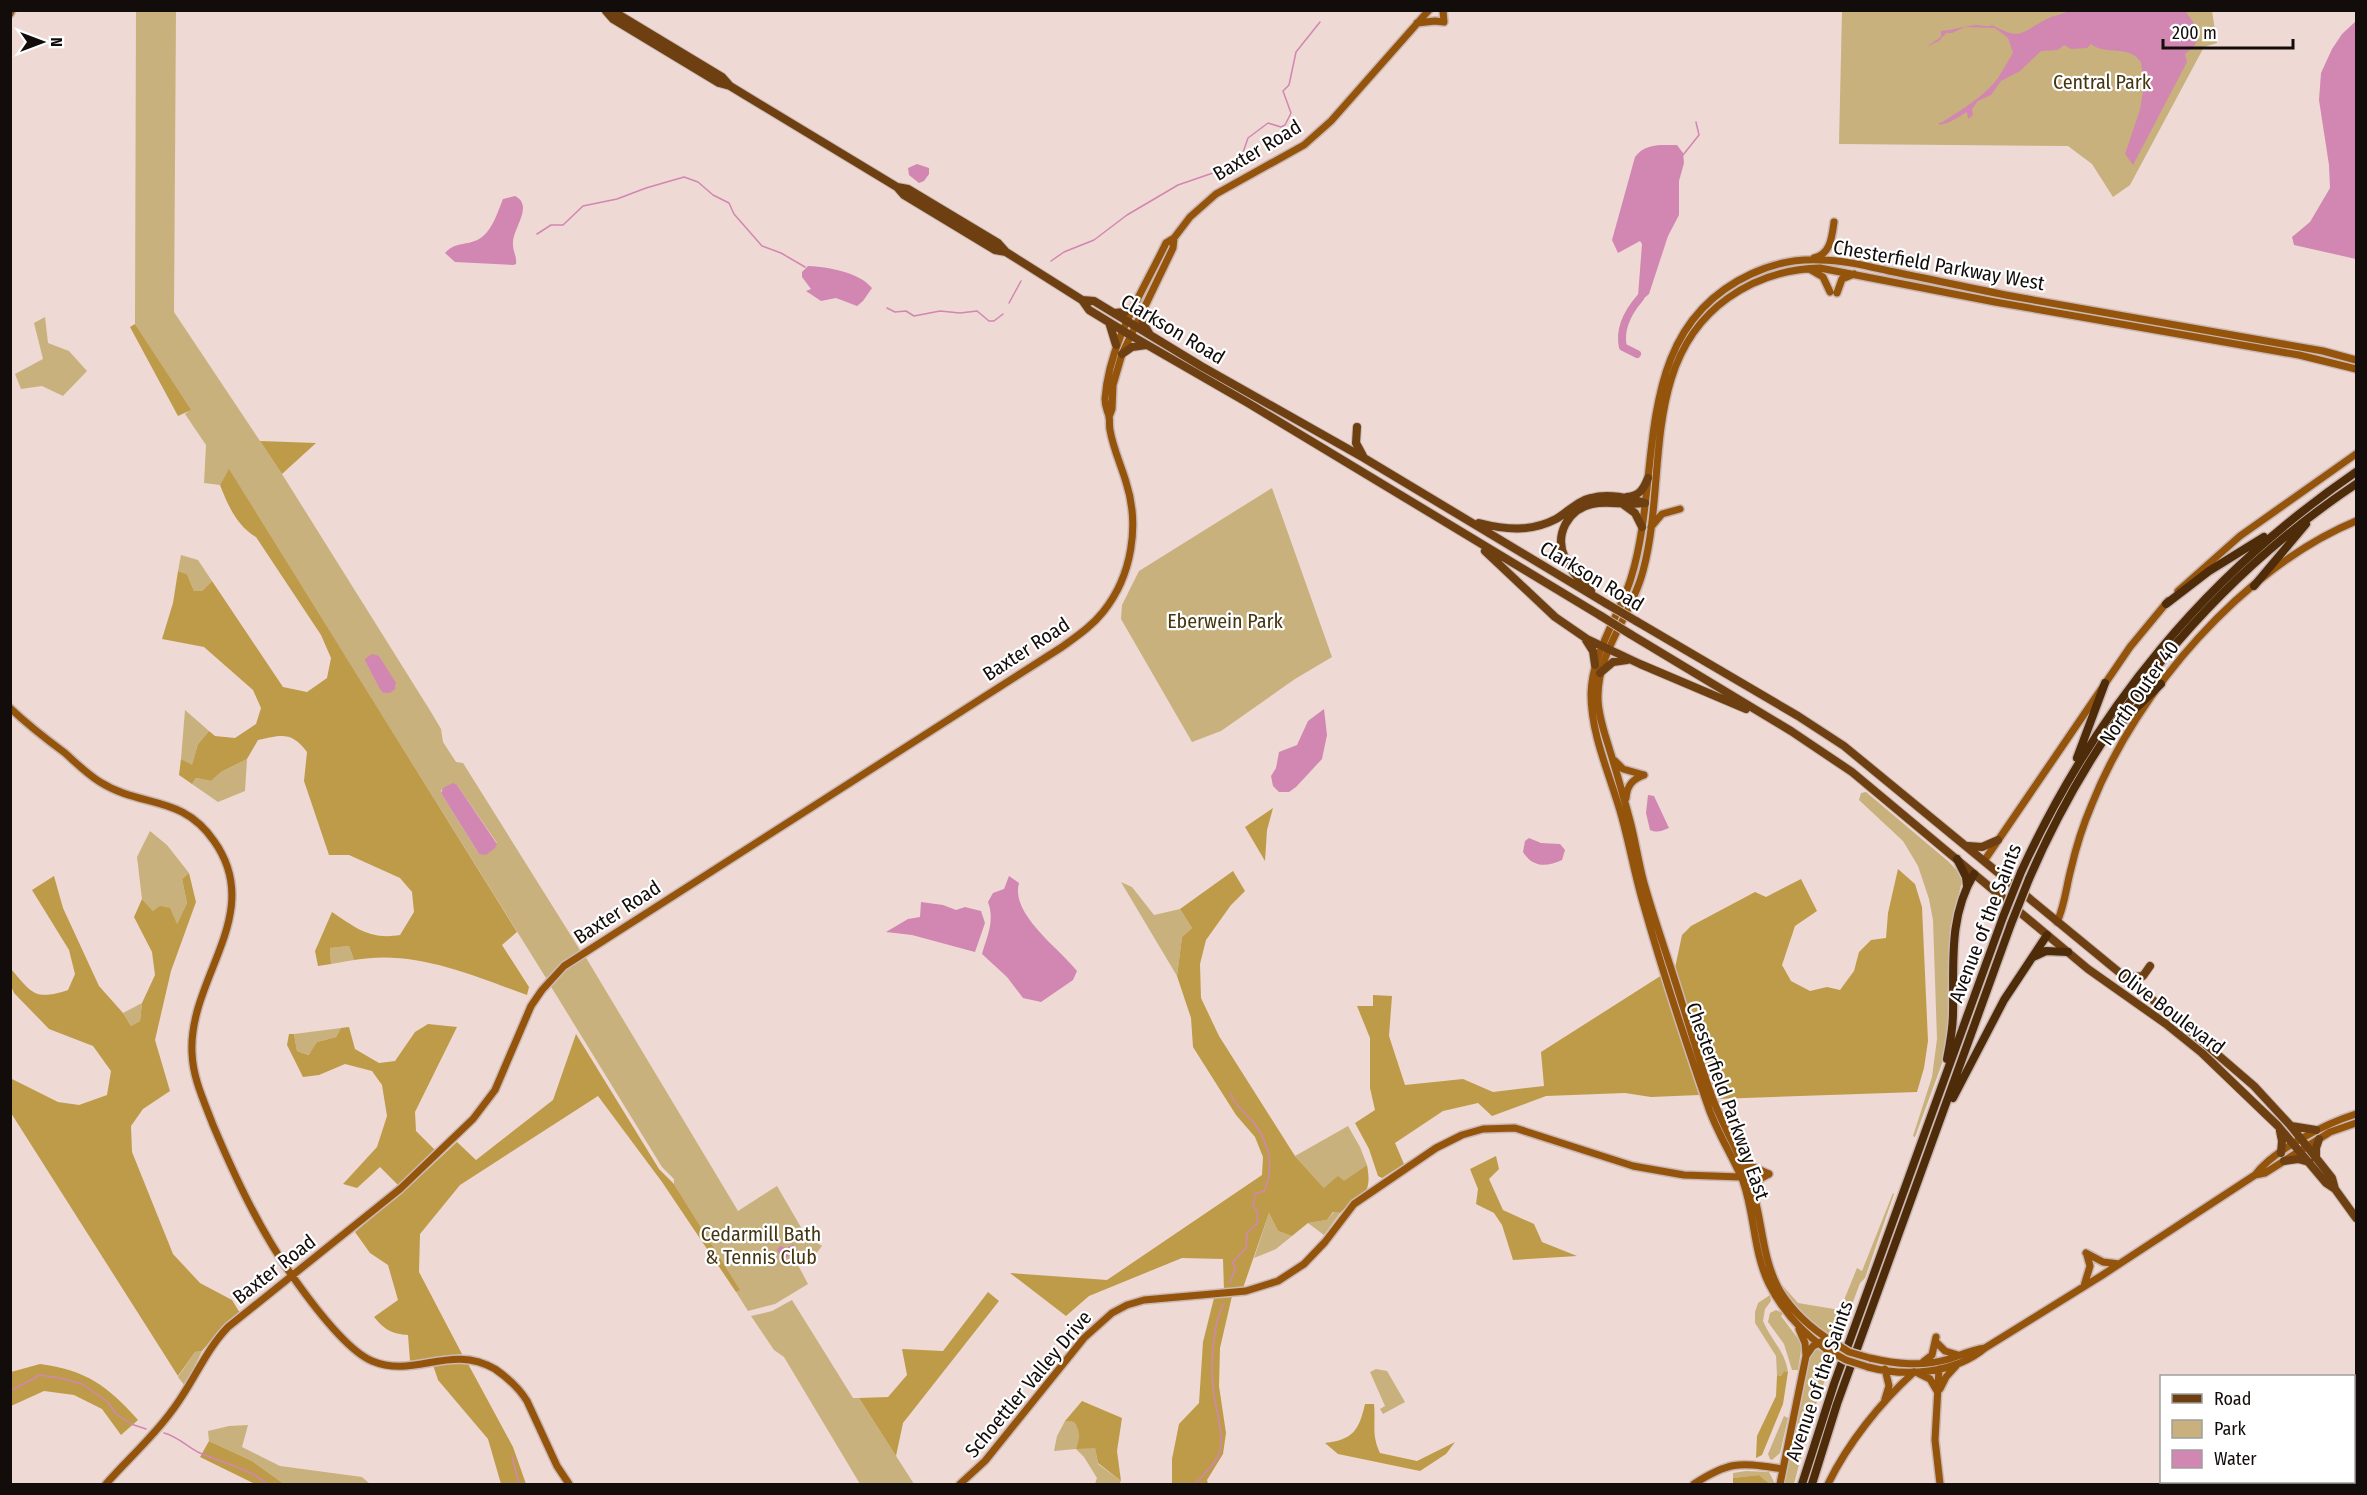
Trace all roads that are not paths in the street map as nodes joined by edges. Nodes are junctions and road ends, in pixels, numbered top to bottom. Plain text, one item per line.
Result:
1 (1429, 10) edge
2 (1443, 10) edge
3 (606, 11) edge
4 (1417, 23) junction
5 (897, 187) junction
6 (1834, 222) dead end
7 (954, 225) junction
8 (967, 225) junction
9 (1006, 252) junction
10 (1805, 264) junction
11 (1855, 273) junction
12 (1082, 300) junction
13 (1138, 309) junction
14 (1114, 313) junction
15 (1109, 322) junction
16 (1131, 324) junction
17 (1127, 333) junction
18 (1150, 335) junction
19 (1116, 345) junction
20 (1146, 345) junction
21 (2294, 346) junction
22 (1122, 354) junction
23 (2293, 354) junction
24 (2356, 360) edge
25 (2356, 369) edge
26 (1109, 417) junction
27 (1357, 427) dead end
28 (2356, 454) edge
29 (1364, 458) junction
30 (2356, 472) edge
31 (1648, 478) junction
32 (2356, 484) edge
33 (1624, 501) junction
34 (1645, 503) junction
35 (1680, 509) dead end
36 (2312, 516) junction
37 (2356, 520) edge
38 (1470, 521) junction
39 (2283, 526) junction
40 (1646, 528) junction
41 (1466, 534) junction
42 (2254, 586) junction
43 (1604, 602) junction
44 (2166, 604) junction
45 (1583, 637) junction
46 (1605, 648) junction
47 (1630, 660) junction
48 (1596, 665) junction
49 (1600, 673) junction
50 (2105, 683) junction
51 (2161, 684) junction
52 (10, 708) edge
53 (1775, 722) junction
54 (2106, 735) junction
55 (1612, 756) junction
56 (2073, 770) junction
57 (1626, 804) junction
58 (1998, 840) junction
59 (1964, 844) junction
60 (1957, 859) junction
61 (1984, 861) junction
62 (1974, 874) junction
63 (1967, 886) junction
64 (2057, 922) junction
65 (2047, 935) junction
66 (2068, 952) junction
67 (2032, 957) junction
68 (2150, 966) dead end
69 (2125, 978) junction
70 (1945, 1077) junction
71 (2356, 1114) edge
72 (1941, 1116) junction
73 (2356, 1123) edge
74 (2290, 1125) junction
75 (2278, 1126) junction
76 (2316, 1130) junction
77 (2319, 1139) junction
78 (2300, 1145) junction
79 (1730, 1155) junction
80 (2282, 1157) junction
81 (1739, 1160) junction
82 (2313, 1161) junction
83 (1741, 1176) junction
84 (1722, 1177) junction
85 (1754, 1195) junction
86 (2356, 1218) edge
87 (2119, 1264) junction
88 (292, 1277) junction
89 (2084, 1286) junction
90 (1794, 1322) junction
91 (1817, 1343) junction
92 (1829, 1343) junction
93 (1985, 1348) junction
94 (1958, 1355) junction
95 (1806, 1356) junction
96 (1878, 1360) junction
97 (1960, 1363) junction
98 (1920, 1364) junction
99 (1940, 1369) junction
100 (1886, 1371) junction
101 (1915, 1372) junction
102 (1938, 1394) junction
103 (1883, 1403) junction
104 (1783, 1469) junction
105 (106, 1485) edge
106 (569, 1485) edge
107 (960, 1485) edge
108 (1694, 1485) edge
109 (1780, 1485) edge
110 (1802, 1485) edge
111 (1812, 1485) edge
112 (1828, 1485) edge
113 (1940, 1485) edge

1 - 4 street, Baxter Road
2 - 4 street
3 - 5 main road, Clarkson Road
4 - 13 street, Baxter Road
5 - 7 main road, Clarkson Road
5 - 8 main road, Clarkson Road
6 - 10 street
7 - 8 main road
7 - 9 main road, Clarkson Road
8 - 9 main road, Clarkson Road
9 - 12 main road, Clarkson Road
10 - 11 street, Chesterfield Parkway West
10 - 11 street
10 - 21 street, Chesterfield Parkway West
10 - 31 street, Chesterfield Parkway West
10 - 40 street, Chesterfield Parkway West
11 - 23 street, Chesterfield Parkway West
12 - 14 main road, Clarkson Road
12 - 15 main road, Clarkson Road
13 - 14 main road
13 - 16 street, Baxter Road
13 - 18 main road
14 - 16 main road, Clarkson Road
15 - 17 main road, Clarkson Road
15 - 19 main road
16 - 17 street, Baxter Road
16 - 18 main road, Clarkson Road
17 - 19 street, Baxter Road
17 - 20 main road, Clarkson Road
17 - 22 street, Baxter Road
18 - 29 main road, Clarkson Road
19 - 26 street, Baxter Road
20 - 22 main road
20 - 41 main road, Clarkson Road
21 - 23 street
21 - 24 street, Chesterfield Parkway West
22 - 26 street, Baxter Road
23 - 25 street, Chesterfield Parkway West
26 - 88 street, Baxter Road
27 - 29 main road
28 - 44 street
29 - 38 main road, Clarkson Road
30 - 39 highway, Avenue of the Saints
31 - 33 main road
31 - 34 street, Chesterfield Parkway West
32 - 36 highway, Avenue of the Saints
33 - 34 main road
33 - 38 main road
33 - 40 main road
33 - 43 main road
34 - 40 street, Chesterfield Parkway West
35 - 40 street
36 - 42 highway
36 - 54 highway, Avenue of the Saints
37 - 42 street, North Outer 40
38 - 43 main road, Clarkson Road
39 - 44 highway
39 - 56 highway, Avenue of the Saints
40 - 46 street, Chesterfield Parkway West
41 - 45 main road
41 - 53 main road, Clarkson Road, bridge
42 - 51 street, North Outer 40
43 - 59 main road, Clarkson Road, bridge
44 - 50 street
45 - 46 main road
45 - 48 main road
46 - 47 main road
46 - 48 street, Chesterfield Parkway East
46 - 49 street, Chesterfield Parkway East
47 - 49 main road
47 - 53 main road
48 - 79 street, Chesterfield Parkway East
49 - 55 street, Chesterfield Parkway East
50 - 56 highway
50 - 58 street
51 - 54 highway
51 - 64 street, North Outer 40
52 - 88 street
53 - 60 main road, Clarkson Road
54 - 72 highway, Avenue of the Saints, bridge
55 - 57 street, Chesterfield Parkway East
55 - 57 street
56 - 70 highway, Avenue of the Saints, bridge
57 - 81 street, Chesterfield Parkway East
58 - 59 main road
58 - 61 street
59 - 61 main road, Clarkson Road
60 - 62 main road, Clarkson Road
60 - 63 highway
61 - 62 main road
61 - 64 main road, Clarkson Road
62 - 63 highway
62 - 65 main road, Olive Boulevard
63 - 70 highway
64 - 65 main road
64 - 69 main road, Olive Boulevard
65 - 66 main road, Olive Boulevard
65 - 67 highway
66 - 67 highway
66 - 75 main road, Olive Boulevard
67 - 72 highway
68 - 69 main road
69 - 74 main road, Olive Boulevard
70 - 110 highway, Avenue of the Saints
71 - 76 street
72 - 111 highway, Avenue of the Saints
73 - 77 street
74 - 76 main road
74 - 78 main road, Olive Boulevard
75 - 78 main road, Olive Boulevard
75 - 80 main road
76 - 78 street
77 - 78 street
77 - 82 main road
78 - 80 street, Chesterfield Parkway East
78 - 82 main road, Olive Boulevard
79 - 83 street, Chesterfield Parkway East
79 - 84 street
80 - 82 main road
80 - 87 street, Chesterfield Parkway East
81 - 85 street, Chesterfield Parkway East
81 - 85 street
82 - 86 main road, Olive Boulevard
83 - 84 street, Schoettler Valley Drive
83 - 90 street, Chesterfield Parkway East
84 - 107 street, Schoettler Valley Drive
85 - 92 street, Chesterfield Parkway East
87 - 89 street, Chesterfield Parkway East
87 - 89 street
88 - 105 street, Baxter Road
88 - 106 street
89 - 93 street, Chesterfield Parkway East
90 - 91 street, Chesterfield Parkway East
90 - 95 street
91 - 92 street, Chesterfield Parkway East
91 - 95 street
92 - 96 street, Chesterfield Parkway East, bridge
92 - 100 street, Chesterfield Parkway East, bridge
93 - 94 street, Chesterfield Parkway East
93 - 97 street, Chesterfield Parkway East
94 - 98 street, Chesterfield Parkway East
94 - 98 street
95 - 104 street
96 - 98 street, Chesterfield Parkway East
96 - 100 street
97 - 99 street, Chesterfield Parkway East
97 - 102 street
99 - 101 street, Chesterfield Parkway East
99 - 102 street
100 - 101 street, Chesterfield Parkway East
100 - 103 street
101 - 102 street
101 - 103 street
102 - 113 street
103 - 112 street
104 - 108 street
104 - 109 street

